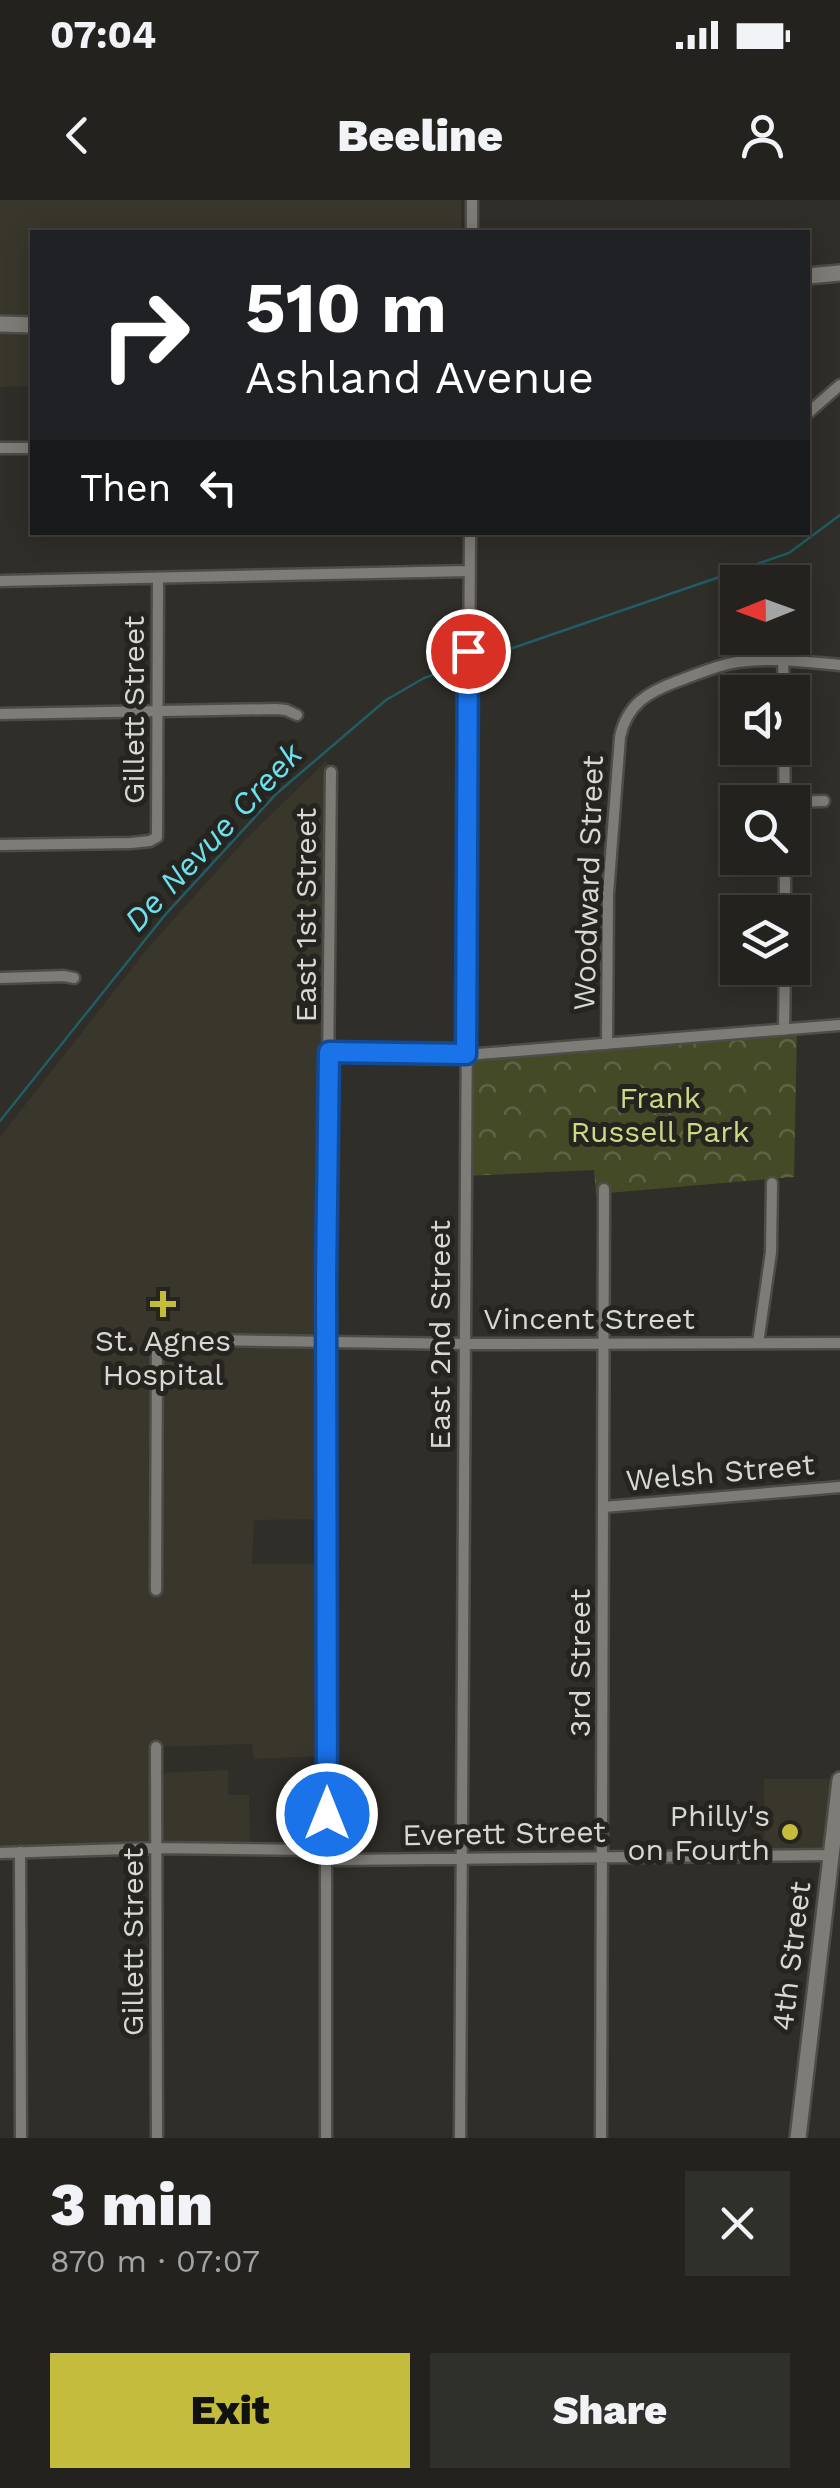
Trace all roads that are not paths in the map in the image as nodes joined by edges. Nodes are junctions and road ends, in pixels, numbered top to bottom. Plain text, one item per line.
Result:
1 (472, 200) edge
2 (472, 230) edge
3 (840, 273) edge
4 (810, 276) edge
5 (0, 324) edge
6 (30, 324) edge
7 (840, 385) edge
8 (810, 411) edge
9 (0, 448) edge
10 (30, 448) edge
11 (470, 535) edge
12 (469, 571) junction
13 (158, 579) junction
14 (0, 580) edge
15 (783, 662) junction
16 (840, 665) edge
17 (783, 675) edge
18 (158, 712) junction
19 (0, 714) edge
20 (296, 715) dead end
21 (331, 772) dead end
22 (810, 802) edge
23 (824, 802) dead end
24 (0, 845) edge
25 (0, 978) edge
26 (74, 978) dead end
27 (785, 985) edge
28 (840, 1025) edge
29 (784, 1030) junction
30 (607, 1044) junction
31 (329, 1052) junction
32 (466, 1054) junction
33 (772, 1183) dead end
34 (604, 1189) dead end
35 (326, 1341) junction
36 (602, 1343) junction
37 (758, 1343) junction
38 (840, 1343) edge
39 (465, 1344) junction
40 (840, 1487) edge
41 (604, 1507) junction
42 (156, 1590) dead end
43 (156, 1747) dead end
44 (840, 1780) edge
45 (838, 1807) edge
46 (158, 1848) junction
47 (20, 1852) junction
48 (835, 1852) edge
49 (0, 1853) edge
50 (327, 1854) junction
51 (602, 1858) junction
52 (462, 1859) junction
53 (21, 2138) edge
54 (157, 2138) edge
55 (326, 2138) edge
56 (460, 2138) edge
57 (601, 2138) edge
58 (798, 2138) edge

1 - 2 street
3 - 4 street
5 - 6 street
7 - 8 street
9 - 10 street
11 - 12 street, East 2nd Street
12 - 13 street
12 - 32 street, East 2nd Street
13 - 14 street
13 - 18 street, Gillett Street
15 - 16 street, Woodward Street
15 - 17 street
15 - 30 street, Woodward Street
18 - 19 street
18 - 20 street
18 - 24 street, Gillett Street
21 - 31 street, East 1st Street
22 - 23 street
25 - 26 street
27 - 29 street
28 - 29 street
29 - 30 street
30 - 32 street
31 - 32 street
31 - 35 street, East 1st Street
32 - 39 street, East 2nd Street
33 - 37 street
34 - 36 street, 3rd Street
35 - 39 street, Vincent Street
35 - 42 street, Vincent Street
35 - 50 street, East 1st Street
36 - 37 street, Vincent Street
36 - 39 street, Vincent Street
36 - 41 street, 3rd Street
37 - 38 street, Vincent Street
39 - 52 street, East 2nd Street
40 - 41 street, Welsh Street
41 - 51 street, 3rd Street
43 - 46 street, Gillett Street
44 - 45 street, 4th Street
45 - 48 street, 4th Street
46 - 47 street, Everett Street
46 - 50 street, Everett Street
46 - 54 street, Gillett Street
47 - 49 street, Everett Street
47 - 53 street
48 - 51 street, Everett Street
48 - 58 street, 4th Street
50 - 52 street, Everett Street
50 - 55 street, East 1st Street
51 - 52 street, Everett Street
51 - 57 street, 3rd Street
52 - 56 street, East 2nd Street

